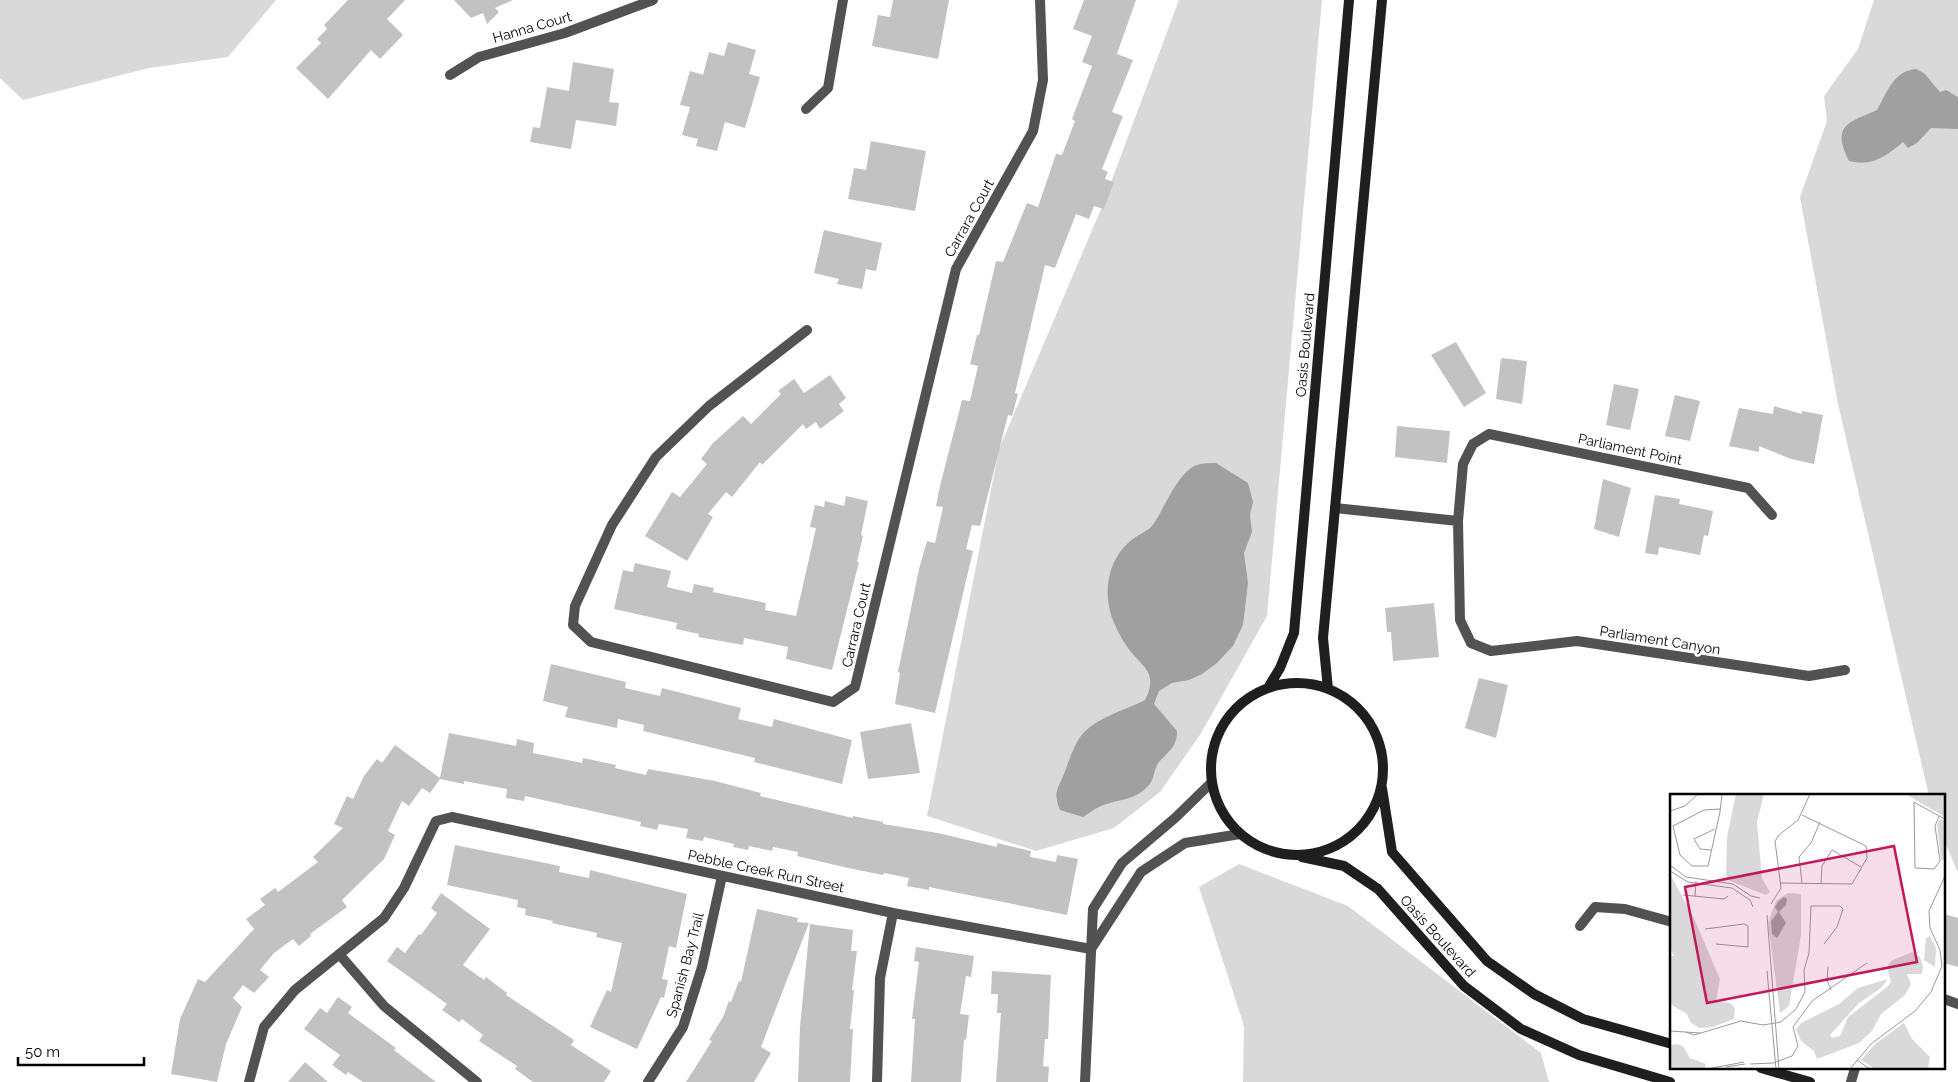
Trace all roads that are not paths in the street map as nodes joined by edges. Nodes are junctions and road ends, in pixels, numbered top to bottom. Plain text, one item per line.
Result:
1 (653, 0) edge
2 (843, 0) edge
3 (1040, 0) edge
4 (1349, 0) edge
5 (1382, 0) edge
6 (450, 75) dead end
7 (806, 109) dead end
8 (807, 330) dead end
9 (1335, 508) junction
10 (1772, 515) dead end
11 (1458, 521) junction
12 (1845, 670) dead end
13 (1268, 688) junction
14 (1328, 689) junction
15 (1211, 783) junction
16 (1382, 786) junction
17 (1240, 834) junction
18 (1296, 855) junction
19 (722, 876) junction
20 (893, 913) junction
21 (1670, 921) edge
22 (1580, 926) dead end
23 (1091, 949) junction
24 (339, 954) junction
25 (1670, 1043) edge
26 (1768, 1070) edge
27 (249, 1082) edge
28 (477, 1082) edge
29 (648, 1082) edge
30 (877, 1082) edge
31 (1085, 1082) edge
32 (1670, 1082) edge
33 (1810, 1082) edge

1 - 6 street, Hanna Court
2 - 7 street
3 - 8 street, Carrara Court
4 - 13 main road, Oasis Boulevard
5 - 9 main road
9 - 11 street
9 - 14 main road
10 - 11 street, Parliament Point
11 - 12 street, Parliament Canyon
13 - 14 main road, Oasis Boulevard
13 - 15 main road, Oasis Boulevard
14 - 16 main road, Oasis Boulevard
15 - 17 main road, Oasis Boulevard
15 - 23 street
16 - 18 main road, Oasis Boulevard
16 - 25 main road, Oasis Boulevard
17 - 18 main road, Oasis Boulevard
17 - 23 street
18 - 32 main road, Oasis Boulevard
19 - 20 street, Pebble Creek Run Street
19 - 24 street, Pebble Creek Run Street
19 - 29 street, Spanish Bay Trail
20 - 23 street, Pebble Creek Run Street
20 - 30 street
21 - 22 street
23 - 31 street
24 - 27 street
24 - 28 street
26 - 33 main road

